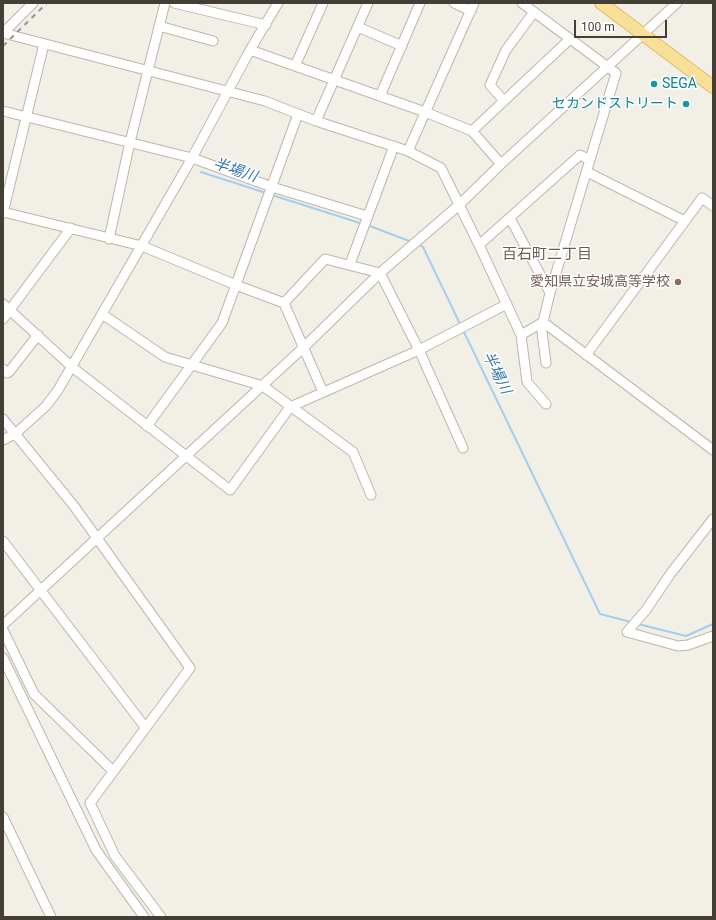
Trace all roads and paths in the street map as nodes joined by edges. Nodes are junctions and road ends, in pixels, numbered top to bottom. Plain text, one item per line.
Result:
1 (33, 3) edge
2 (165, 3) edge
3 (174, 3) edge
4 (278, 3) edge
5 (322, 3) edge
6 (368, 3) edge
7 (420, 3) edge
8 (454, 3) edge
9 (522, 3) edge
10 (601, 3) edge
11 (677, 3) edge
12 (472, 7) edge
13 (534, 12) junction
14 (266, 25) junction
15 (159, 26) junction
16 (358, 26) junction
17 (3, 33) edge
18 (643, 34) junction
19 (570, 39) junction
20 (212, 41) dead end
21 (44, 44) junction
22 (402, 46) junction
23 (250, 50) junction
24 (295, 66) junction
25 (608, 66) junction
26 (148, 70) junction
27 (334, 80) junction
28 (713, 87) edge
29 (228, 90) junction
30 (380, 96) junction
31 (504, 101) junction
32 (3, 111) edge
33 (425, 112) junction
34 (298, 114) junction
35 (26, 117) junction
36 (316, 121) junction
37 (472, 132) junction
38 (130, 142) junction
39 (394, 146) junction
40 (408, 151) junction
41 (192, 158) junction
42 (590, 160) junction
43 (500, 164) junction
44 (587, 172) junction
45 (272, 187) junction
46 (459, 205) junction
47 (713, 206) edge
48 (3, 212) edge
49 (367, 216) junction
50 (510, 218) junction
51 (685, 221) junction
52 (71, 228) junction
53 (109, 238) junction
54 (480, 245) junction
55 (142, 246) junction
56 (350, 264) junction
57 (380, 272) junction
58 (236, 285) junction
59 (550, 293) junction
60 (284, 303) junction
61 (507, 304) junction
62 (7, 306) edge
63 (102, 314) junction
64 (3, 319) edge
65 (542, 323) junction
66 (38, 335) junction
67 (521, 335) junction
68 (304, 347) junction
69 (420, 350) junction
70 (586, 355) junction
71 (546, 363) dead end
72 (192, 365) junction
73 (72, 367) junction
74 (3, 369) edge
75 (263, 386) junction
76 (323, 392) junction
77 (546, 404) dead end
78 (290, 407) junction
79 (3, 419) edge
80 (147, 426) junction
81 (15, 434) junction
82 (3, 440) edge
83 (463, 448) dead end
84 (713, 450) edge
85 (187, 456) junction
86 (370, 494) dead end
87 (713, 519) edge
88 (97, 537) junction
89 (3, 541) edge
90 (40, 591) junction
91 (3, 625) edge
92 (3, 630) edge
93 (713, 636) edge
94 (3, 658) edge
95 (145, 727) junction
96 (113, 771) junction
97 (3, 817) edge
98 (51, 917) edge
99 (144, 917) edge
100 (161, 917) edge

1 - 17 street
2 - 15 street
3 - 14 street
4 - 14 street
5 - 24 street
6 - 16 street
7 - 22 street
8 - 12 street
9 - 13 street
10 - 18 main road
11 - 18 street
12 - 33 street
13 - 19 street
13 - 31 street
14 - 23 street
15 - 20 street
15 - 26 street
16 - 22 street
16 - 27 street
17 - 21 street
18 - 25 street
18 - 28 main road
19 - 25 street
19 - 31 street
21 - 26 street
21 - 35 street
22 - 30 street
23 - 24 street
23 - 29 street
24 - 27 street
25 - 42 street
25 - 43 street
26 - 29 street
26 - 38 street
27 - 30 street
27 - 36 street
29 - 34 street
29 - 41 street
30 - 33 street
31 - 37 street
32 - 35 street
33 - 37 street
33 - 40 street
34 - 36 street
34 - 45 street
35 - 38 street
35 - 48 street
36 - 39 street
37 - 43 street
38 - 41 street
38 - 53 street
39 - 40 street
39 - 49 street
40 - 46 street
41 - 45 street
41 - 55 street
42 - 44 street
42 - 50 street
43 - 46 street
44 - 51 street
44 - 59 street
45 - 49 street
45 - 58 street
46 - 54 street
46 - 57 street
47 - 51 street
48 - 52 street
49 - 56 street
50 - 54 street
50 - 59 street
51 - 70 street
52 - 53 street
52 - 62 street
53 - 55 street
54 - 61 street
55 - 58 street
55 - 63 street
56 - 57 street
56 - 60 street
57 - 68 street
57 - 69 street
58 - 60 street
58 - 72 street
59 - 65 street
60 - 68 street
61 - 67 street
61 - 69 street
62 - 64 street
62 - 66 street
63 - 72 street
63 - 73 street
65 - 67 street
65 - 70 street
65 - 71 street
66 - 73 street
66 - 74 street
67 - 77 street
68 - 75 street
68 - 76 street
69 - 76 street
69 - 83 street
70 - 84 street
72 - 75 street
72 - 80 street
73 - 80 street
73 - 81 street
75 - 78 street
75 - 85 street
76 - 78 street
78 - 85 street
78 - 86 street
79 - 81 street
80 - 85 street
81 - 82 street
81 - 88 street
85 - 88 street
87 - 93 street
88 - 90 street
88 - 95 street
89 - 90 street
90 - 91 street
90 - 95 street
92 - 96 street
94 - 99 street
95 - 96 street
96 - 100 street
97 - 98 street

